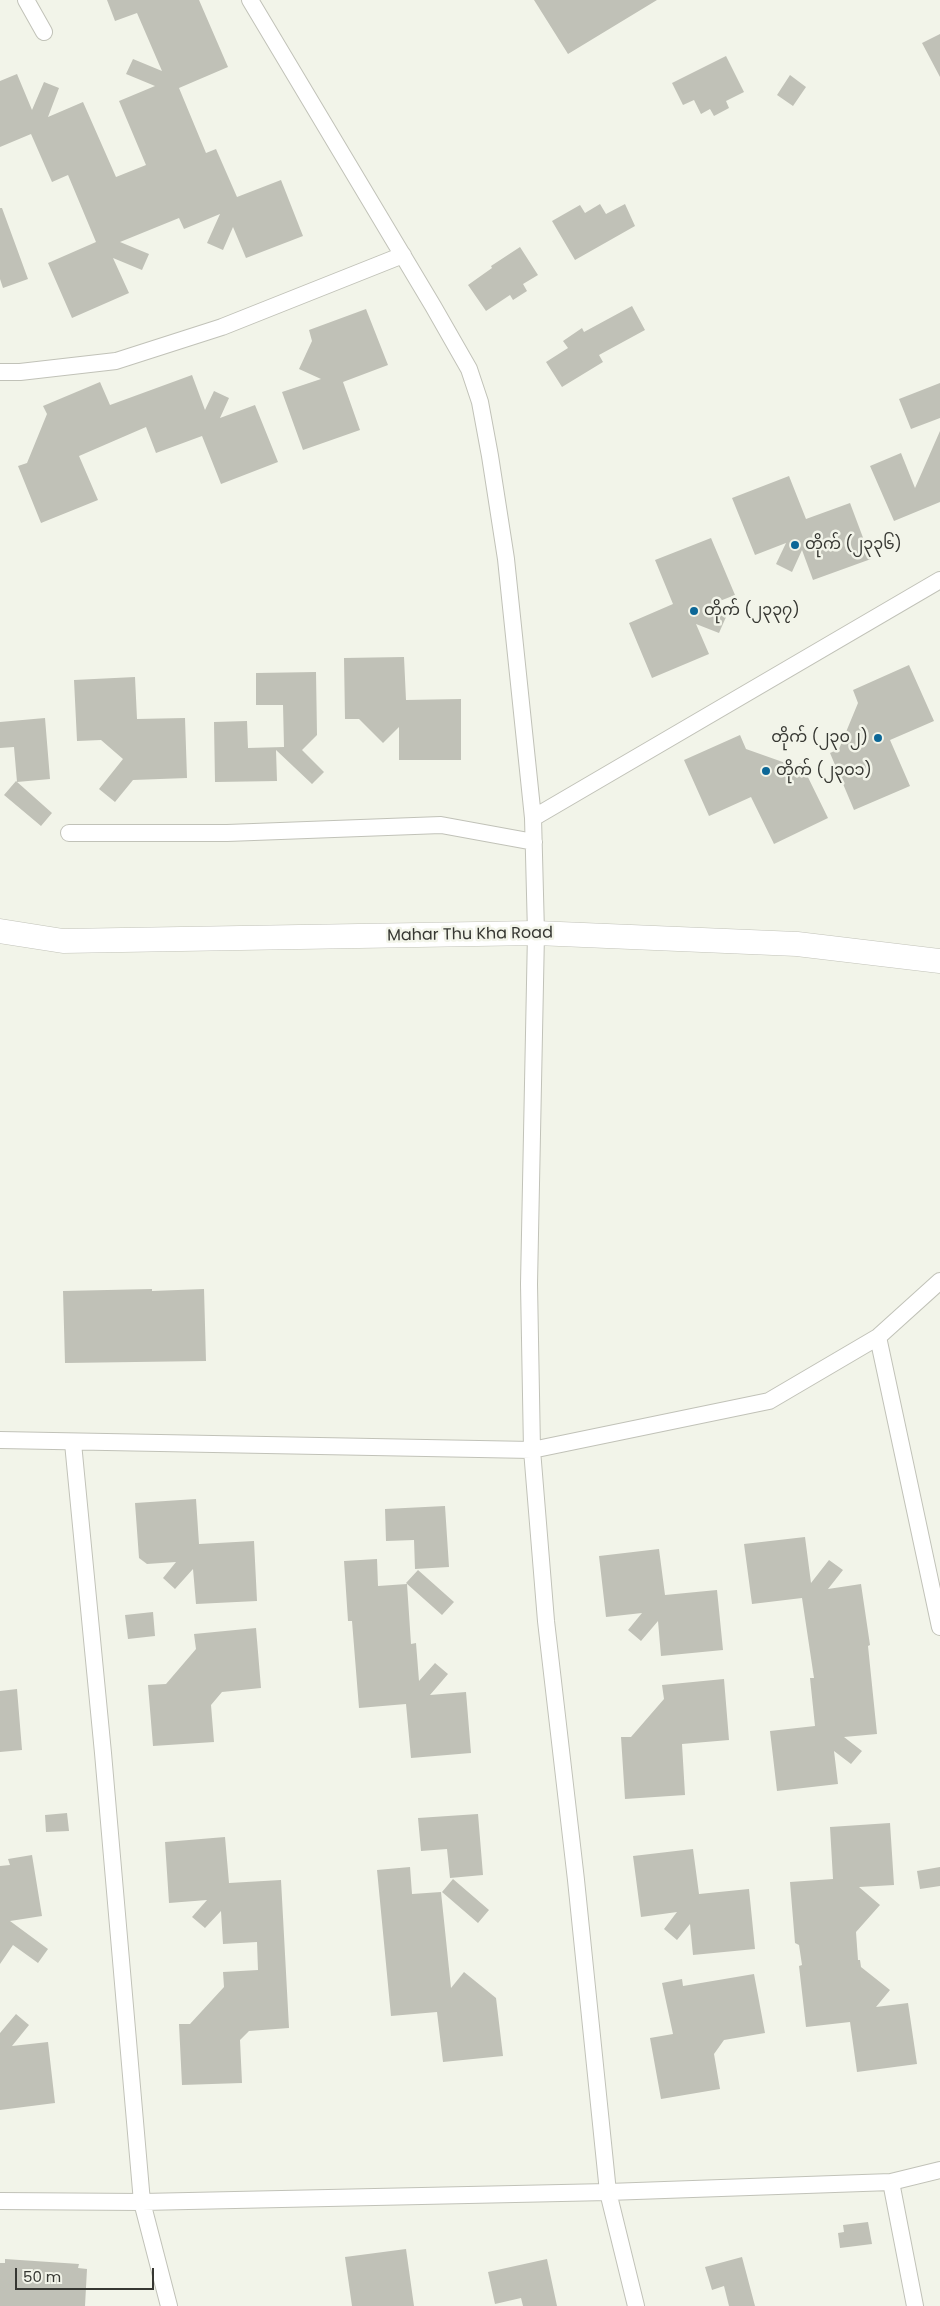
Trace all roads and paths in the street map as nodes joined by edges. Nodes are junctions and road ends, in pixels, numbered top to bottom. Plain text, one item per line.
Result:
1 (26, 0) edge
2 (250, 0) edge
3 (44, 32) dead end
4 (403, 255) junction
5 (0, 372) edge
6 (940, 580) edge
7 (533, 818) junction
8 (69, 833) dead end
9 (534, 842) junction
10 (0, 932) edge
11 (536, 933) junction
12 (940, 961) edge
13 (940, 1281) edge
14 (878, 1337) junction
15 (0, 1440) edge
16 (73, 1443) junction
17 (532, 1450) junction
18 (940, 1627) edge
19 (940, 2170) edge
20 (891, 2182) junction
21 (608, 2192) junction
22 (0, 2201) edge
23 (142, 2202) junction
24 (169, 2306) edge
25 (636, 2306) edge
26 (915, 2306) edge

1 - 3 street
2 - 4 street
4 - 5 street
4 - 7 street
6 - 7 street
7 - 9 street
8 - 9 street
9 - 11 street
10 - 11 main road, Mahar Thu Kha Road
11 - 12 main road, Mahar Thu Kha Road
11 - 17 street
13 - 14 street
14 - 17 street
14 - 18 street
15 - 16 street
16 - 17 street
16 - 23 street
17 - 21 street
19 - 20 street
20 - 21 street
20 - 26 street
21 - 23 street
21 - 25 street
22 - 23 street
23 - 24 street

